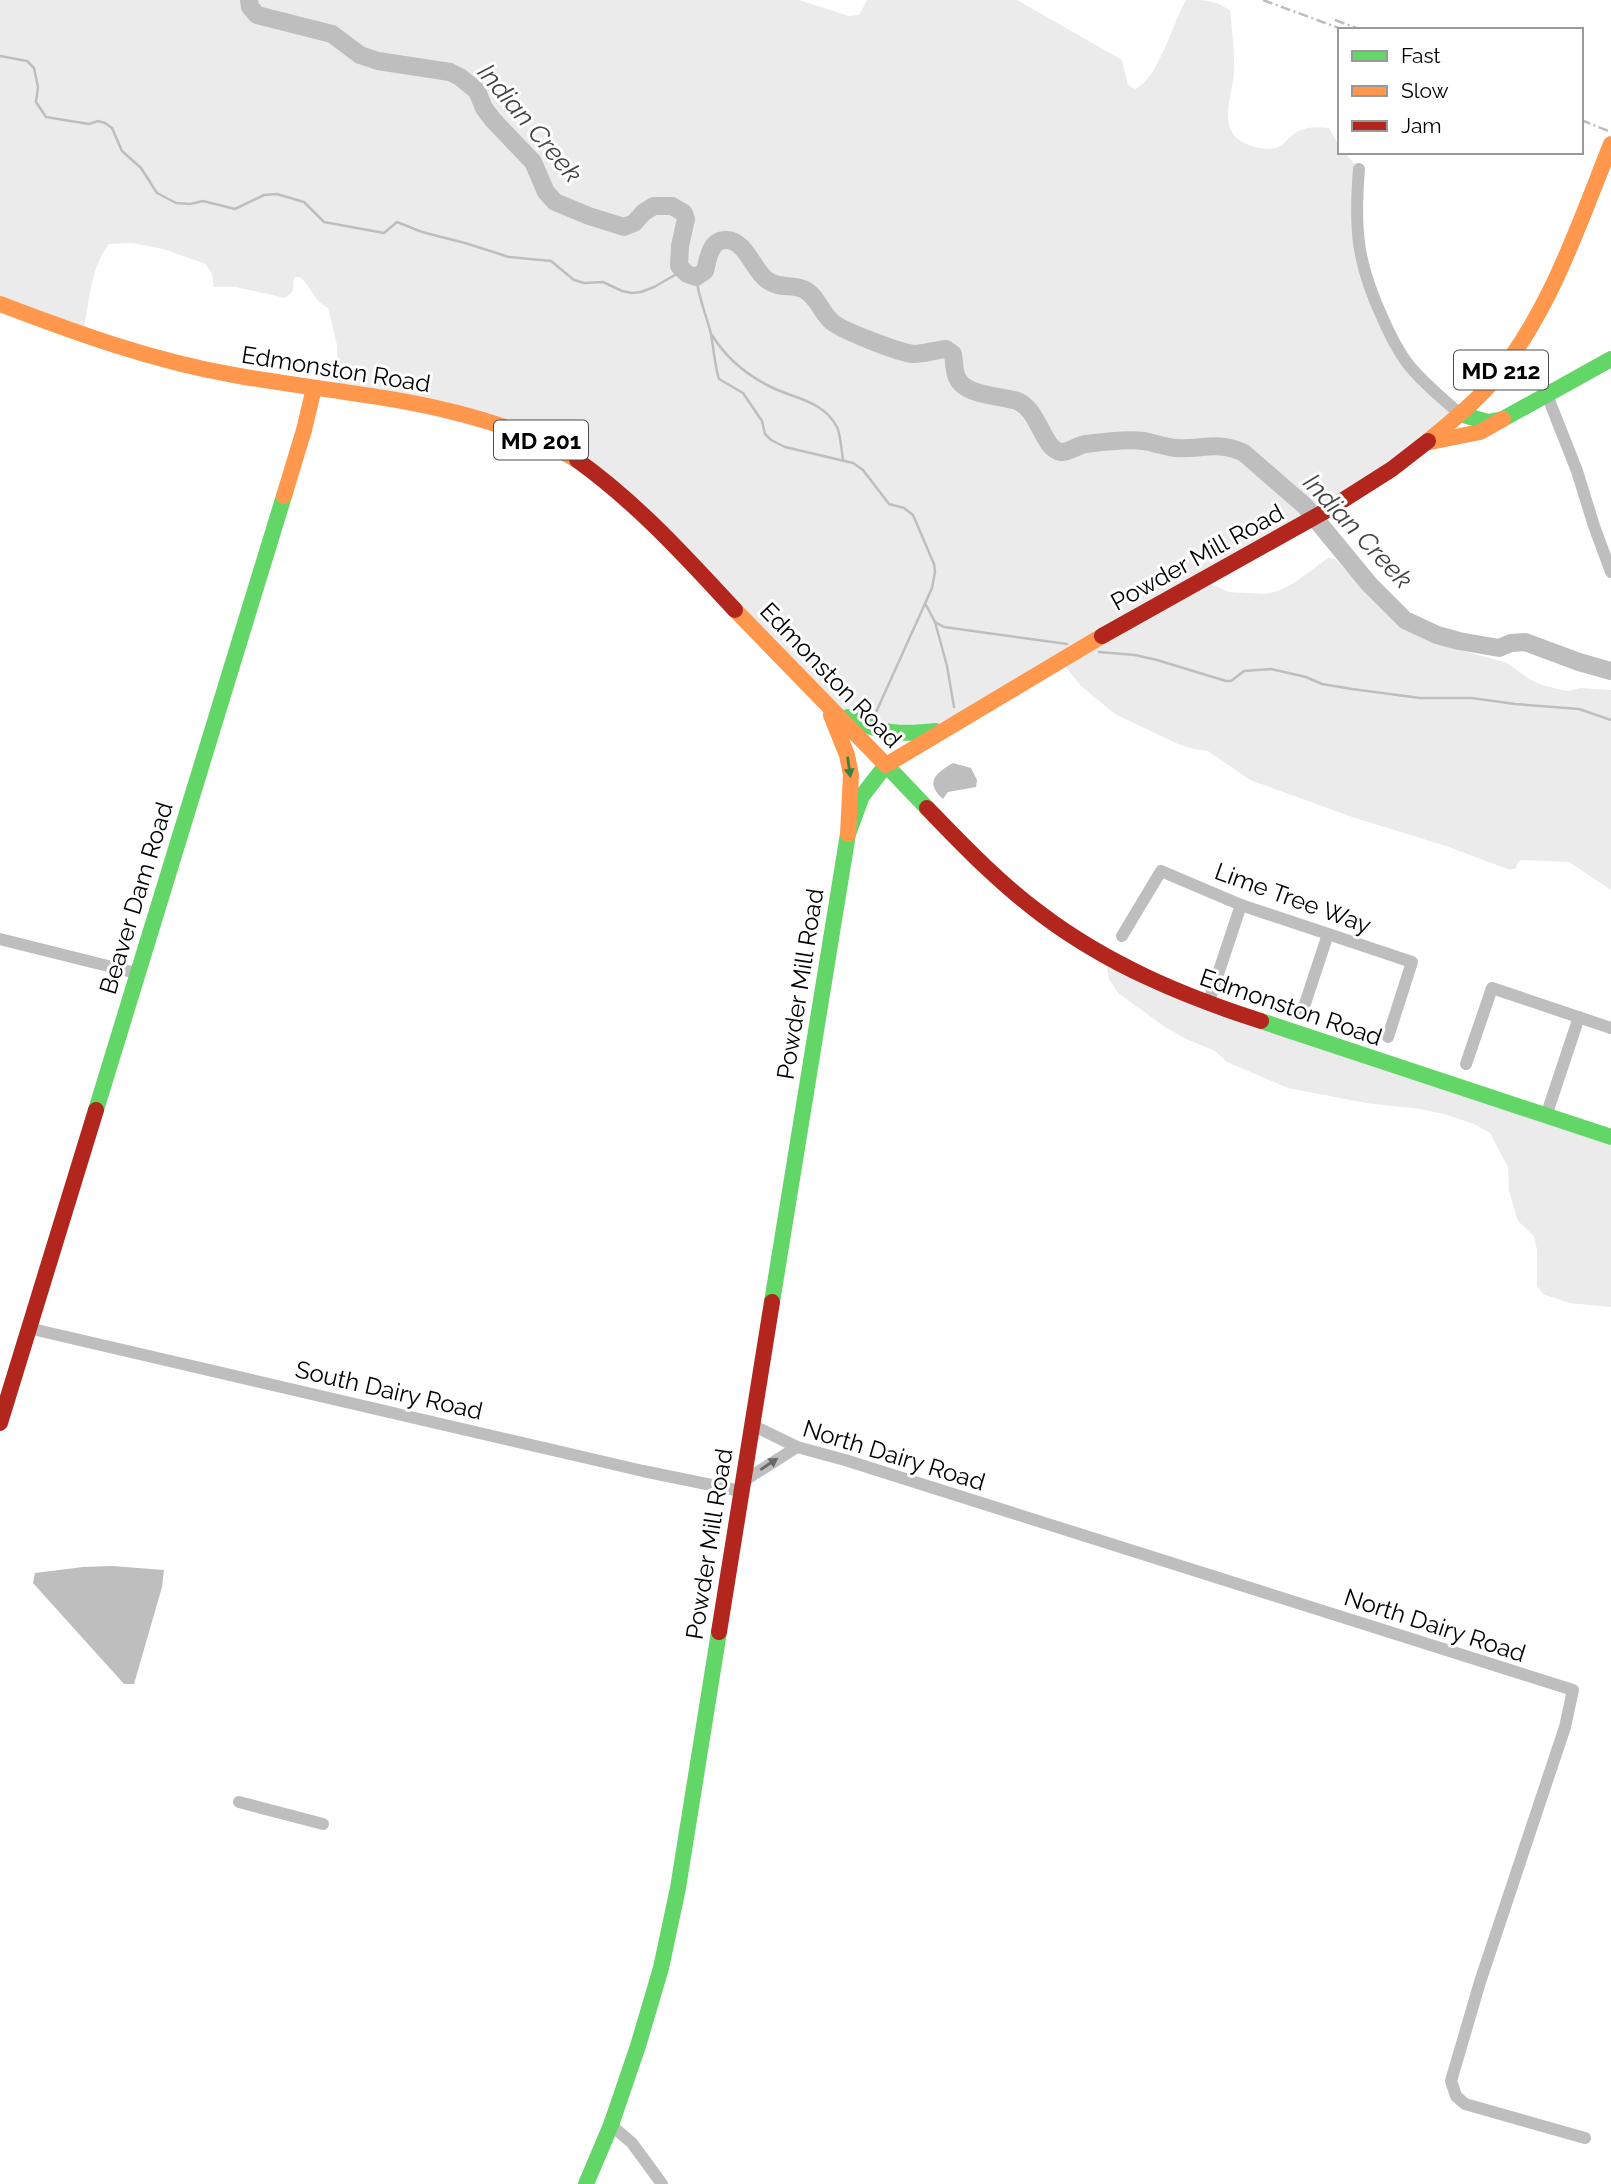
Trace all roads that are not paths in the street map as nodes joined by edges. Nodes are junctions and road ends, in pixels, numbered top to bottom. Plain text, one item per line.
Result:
1 (1611, 144) edge
2 (1359, 169) dead end
3 (0, 304) edge
4 (1611, 359) edge
5 (1490, 385) junction
6 (314, 388) junction
7 (1547, 395) junction
8 (1460, 414) junction
9 (1508, 417) junction
10 (1429, 442) junction
11 (1611, 572) edge
12 (826, 705) junction
13 (944, 730) junction
14 (886, 765) junction
15 (848, 834) junction
16 (1241, 905) junction
17 (1328, 934) junction
18 (1122, 936) dead end
19 (0, 939) edge
20 (136, 973) junction
21 (1208, 1004) junction
22 (1303, 1010) dead end
23 (1579, 1017) junction
24 (1611, 1028) edge
25 (1388, 1037) dead end
26 (1466, 1064) dead end
27 (1546, 1116) junction
28 (1611, 1137) edge
29 (28, 1328) junction
30 (0, 1423) edge
31 (752, 1425) junction
32 (797, 1447) junction
33 (742, 1486) junction
34 (239, 1802) dead end
35 (323, 1824) dead end
36 (611, 2125) junction
37 (1584, 2138) dead end
38 (586, 2184) edge
39 (662, 2184) edge

1 - 5 main road, Powder Mill Road / MD 212
2 - 8 street
3 - 6 main road, Edmonston Road / MD 201
4 - 7 main road
5 - 8 main road, Powder Mill Road / MD 212
5 - 9 main road
6 - 12 main road, Edmonston Road / MD 201
6 - 20 main road, Beaver Dam Road
7 - 9 main road
7 - 11 street
8 - 9 main road
8 - 10 main road, Powder Mill Road / MD 212
9 - 10 main road
10 - 13 main road, Powder Mill Road / MD 212
12 - 13 main road
12 - 14 main road, Edmonston Road / MD 201
12 -> 15 main road
13 - 14 main road, Powder Mill Road / MD 212
14 - 15 main road, Powder Mill Road
14 - 21 main road, Edmonston Road
15 - 31 main road, Powder Mill Road
16 - 17 street, Lime Tree Way
16 - 18 street, Lime Tree Way
16 - 21 street
17 - 22 street
17 - 25 street, Lime Tree Way
19 - 20 street
20 - 29 main road, Beaver Dam Road
21 - 27 main road, Edmonston Road
23 - 24 street
23 - 26 street
23 - 27 street
27 - 28 main road, Edmonston Road
29 - 30 main road, Beaver Dam Road
29 - 33 street, South Dairy Road
31 - 32 street, North Dairy Road
31 - 33 main road, Powder Mill Road
33 -> 32 street
32 - 37 street, North Dairy Road
33 - 36 main road, Powder Mill Road
34 - 35 street
36 - 38 main road, Powder Mill Road
36 - 39 street

